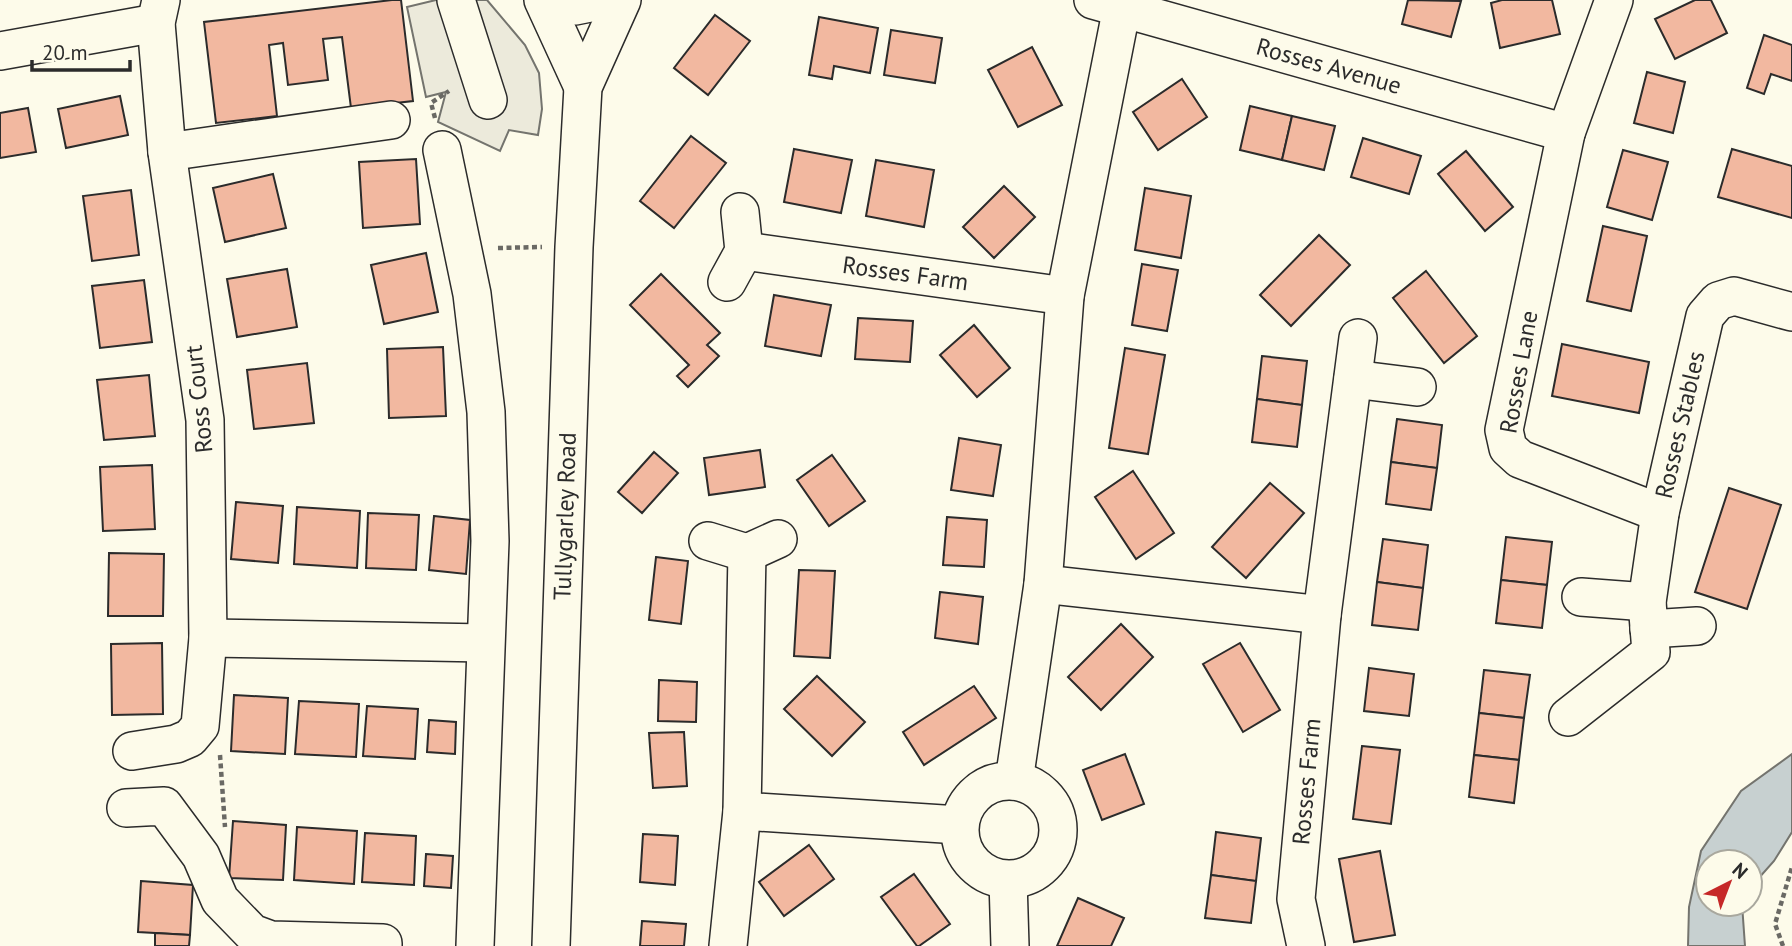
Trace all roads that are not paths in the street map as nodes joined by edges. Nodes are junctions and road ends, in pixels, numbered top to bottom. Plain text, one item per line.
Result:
1 (456, 0) edge
2 (545, 0) edge
3 (605, 0) edge
4 (622, 0) edge
5 (1615, 0) edge
6 (1108, 3) edge
7 (159, 11) edge
8 (0, 51) edge
9 (483, 86) road end
10 (583, 87) junction
11 (391, 120) dead end
12 (1566, 133) junction
13 (442, 150) road end
14 (167, 152) junction
15 (740, 212) dead end
16 (744, 251) junction
17 (727, 282) dead end
18 (1065, 296) junction
19 (1792, 312) edge
20 (1358, 338) dead end
21 (1353, 379) junction
22 (1417, 387) dead end
23 (1660, 513) junction
24 (708, 541) dead end
25 (1043, 584) junction
26 (1581, 597) dead end
27 (1322, 615) junction
28 (1697, 626) dead end
29 (1649, 628) junction
30 (208, 638) junction
31 (485, 643) junction
32 (1568, 717) dead end
33 (132, 751) dead end
34 (1014, 781) junction
35 (126, 807) dead end
36 (742, 811) junction
37 (959, 825) junction
38 (1008, 880) junction
39 (271, 943) edge
40 (383, 946) edge
41 (475, 946) edge
42 (551, 946) edge
43 (728, 946) edge
44 (1010, 946) edge
45 (1306, 946) edge

1 - 9 street
2 - 3 street
2 - 10 street, Tullygarley Road
4 - 10 street, Tullygarley Road
5 - 12 street, Rosses Lane
6 - 12 street, Rosses Avenue
6 - 18 street
7 - 8 street
7 - 14 street, Ross Court
10 - 42 street, Tullygarley Road
11 - 14 street
12 - 23 street, Rosses Lane
13 - 31 street
14 - 30 street, Ross Court
15 - 16 street
16 - 17 street
16 - 18 street, Rosses Farm
18 - 25 street
19 - 23 street, Rosses Stables
20 - 21 street, Rosses Farm
21 - 22 street
21 - 27 street, Rosses Farm
23 - 29 street, Rosses Stables
24 - 36 street
25 - 27 street
25 - 34 street
26 - 29 street
27 - 45 street, Rosses Farm
28 - 29 street
29 - 32 street
30 - 31 street
30 - 33 street, Ross Court
31 - 41 street
34 - 37 street
34 - 38 street
35 - 39 street
36 - 37 street
36 - 43 street
37 - 38 street
38 - 44 street
39 - 40 street

